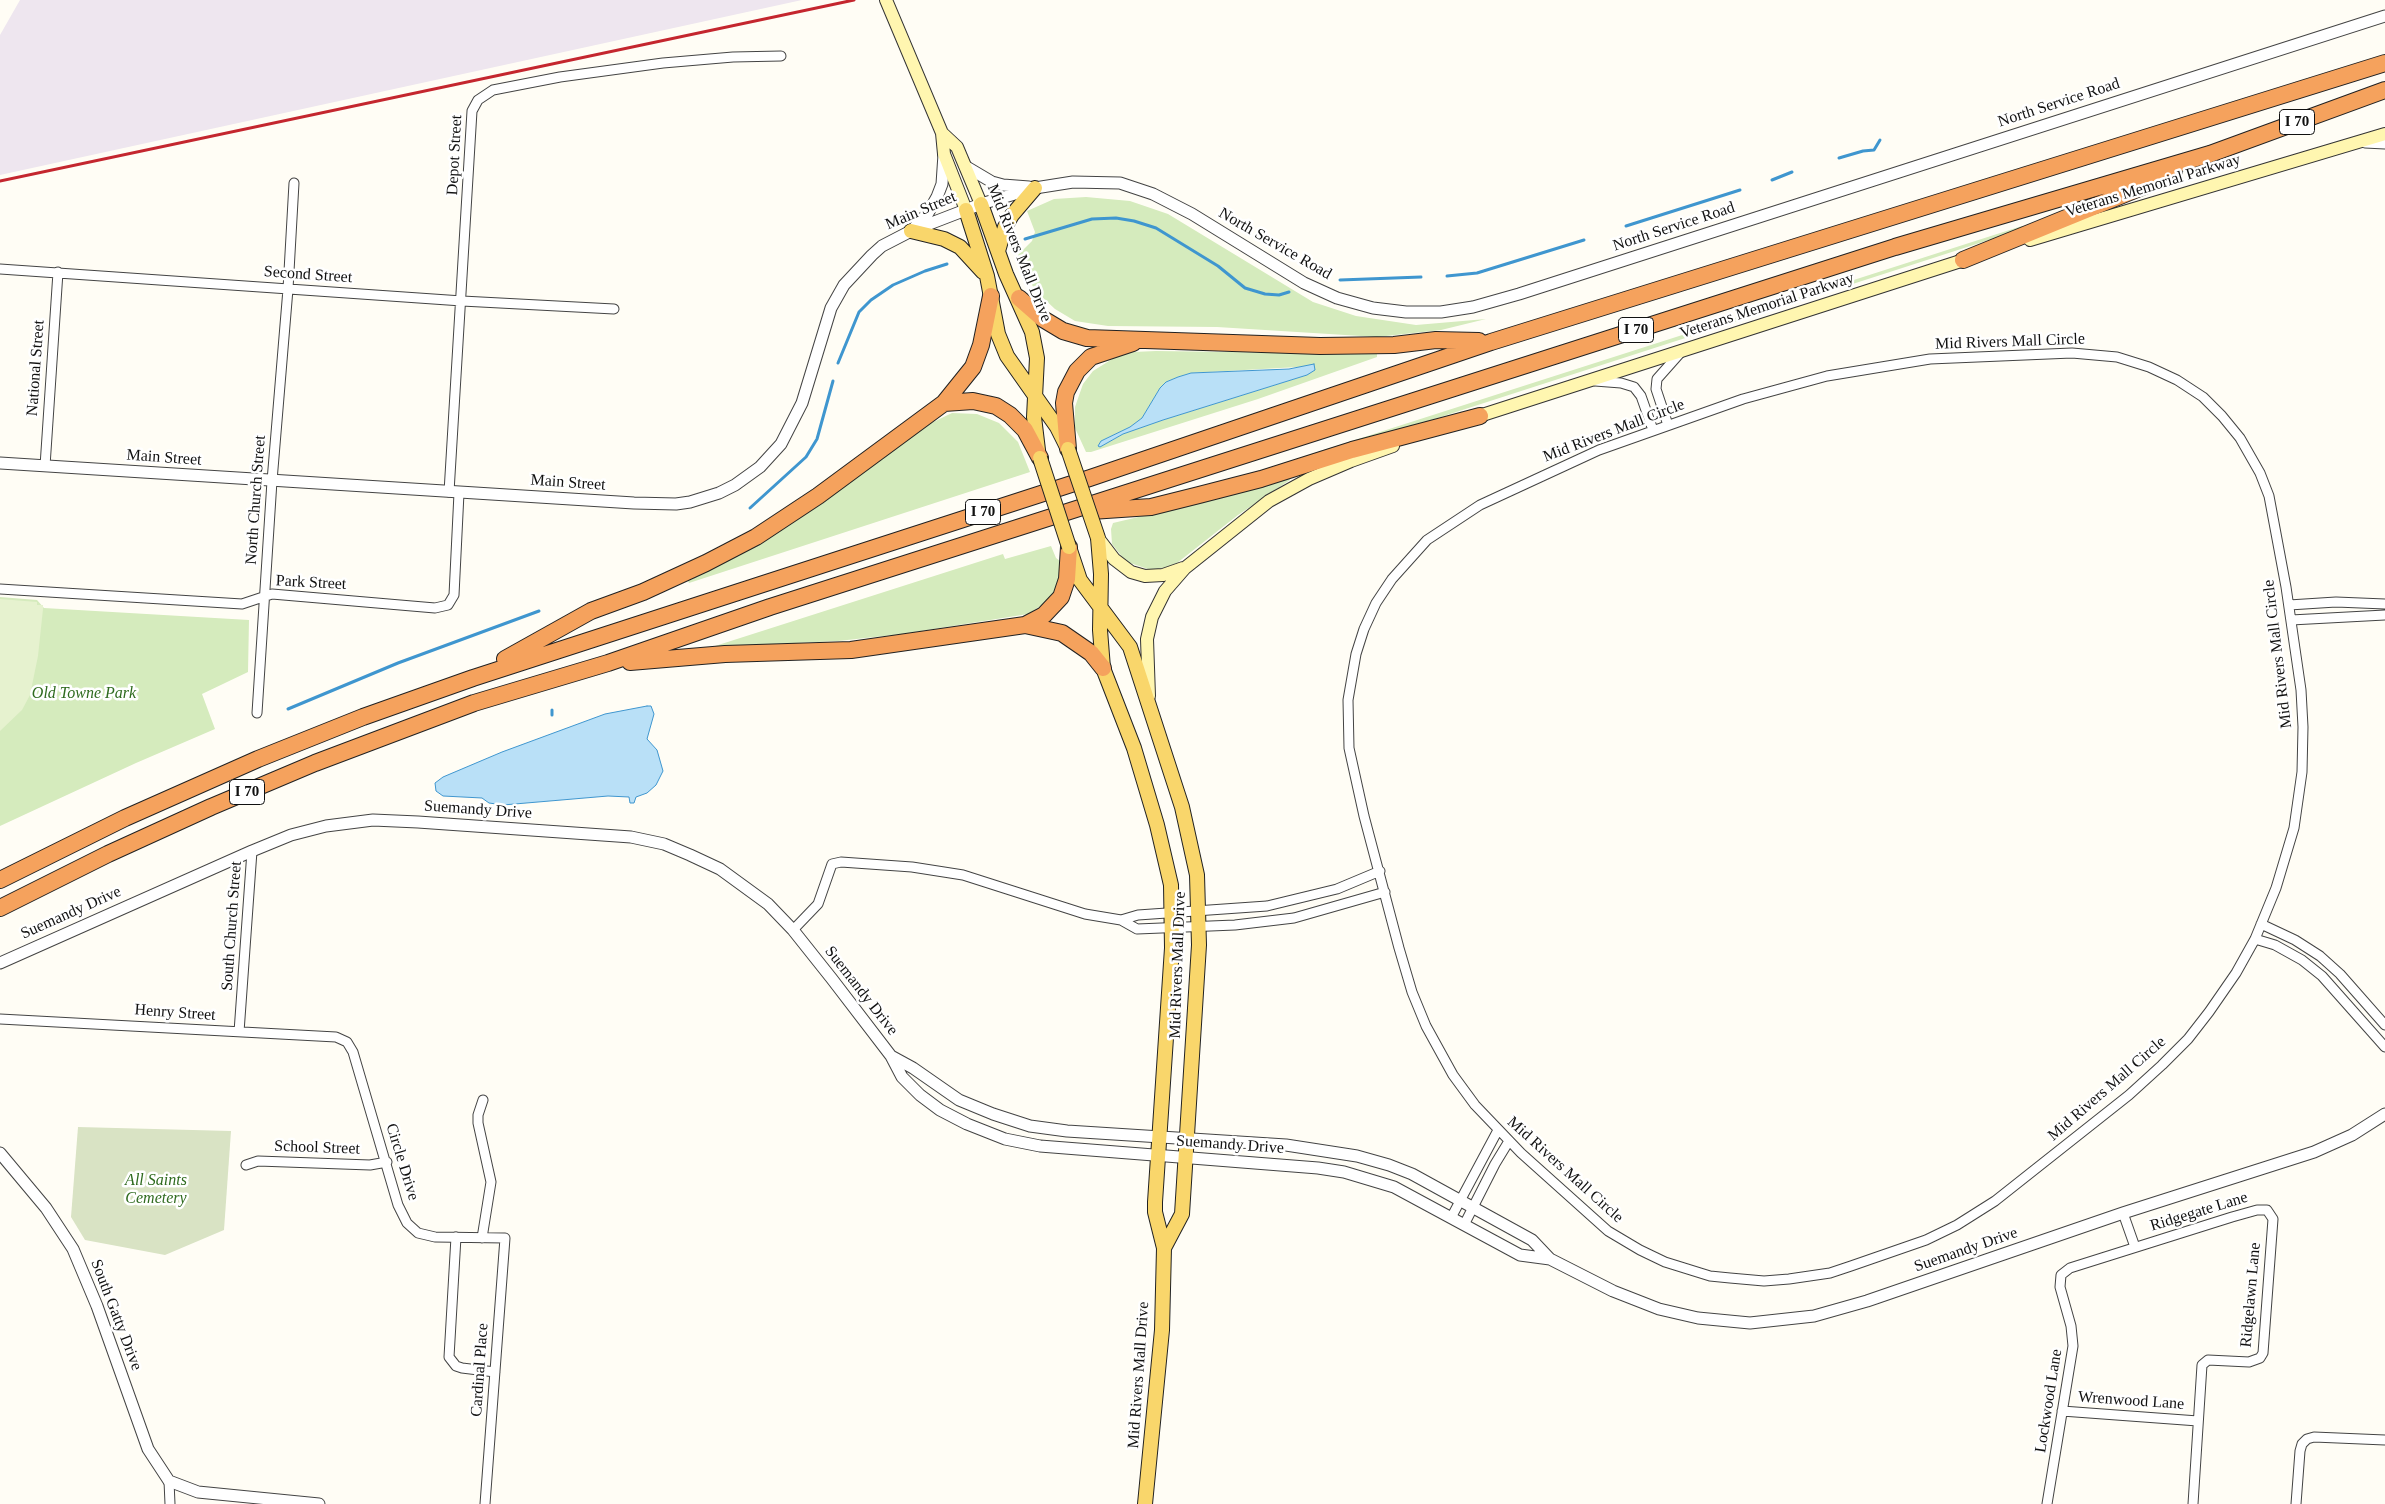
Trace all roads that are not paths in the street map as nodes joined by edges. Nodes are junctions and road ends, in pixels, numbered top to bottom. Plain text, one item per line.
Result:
1 (886, 0) edge
2 (2385, 16) edge
3 (781, 56) dead end
4 (2385, 63) edge
5 (2385, 90) edge
6 (942, 133) junction
7 (2385, 134) edge
8 (2358, 142) junction
9 (2385, 143) edge
10 (944, 154) junction
11 (2210, 154) junction
12 (965, 166) junction
13 (294, 183) dead end
14 (1035, 188) junction
15 (981, 204) junction
16 (966, 210) junction
17 (911, 231) junction
18 (998, 251) junction
19 (1963, 260) junction
20 (0, 269) edge
21 (58, 272) junction
22 (987, 276) junction
23 (288, 289) junction
24 (991, 296) junction
25 (1019, 298) junction
26 (462, 301) junction
27 (614, 309) dead end
28 (1140, 341) junction
29 (1491, 342) junction
30 (1681, 351) junction
31 (1590, 380) junction
32 (1036, 396) junction
33 (944, 403) junction
34 (1480, 416) junction
35 (1668, 425) junction
36 (1653, 430) junction
37 (1068, 449) junction
38 (1040, 458) junction
39 (0, 463) edge
40 (45, 466) junction
41 (272, 481) junction
42 (454, 492) junction
43 (1064, 513) junction
44 (1098, 538) junction
45 (1069, 547) junction
46 (1185, 568) junction
47 (0, 589) edge
48 (264, 597) junction
49 (2385, 604) edge
50 (2289, 605) junction
51 (1101, 608) junction
52 (2385, 615) edge
53 (2291, 620) junction
54 (1024, 624) junction
55 (608, 663) junction
56 (1104, 668) junction
57 (473, 678) junction
58 (1149, 704) junction
59 (257, 713) dead end
60 (252, 851) junction
61 (1380, 872) junction
62 (0, 880) edge
63 (1385, 892) junction
64 (0, 908) edge
65 (1199, 910) junction
66 (1171, 912) junction
67 (1120, 920) junction
68 (2261, 924) junction
69 (1199, 927) junction
70 (1172, 928) junction
71 (793, 930) junction
72 (2255, 939) junction
73 (0, 963) edge
74 (0, 1019) edge
75 (2385, 1025) edge
76 (239, 1032) junction
77 (347, 1042) joint
78 (2385, 1047) edge
79 (890, 1056) junction
80 (483, 1100) dead end
81 (2385, 1114) edge
82 (1498, 1130) junction
83 (1159, 1137) junction
84 (1187, 1139) junction
85 (1509, 1141) junction
86 (0, 1153) edge
87 (1158, 1156) junction
88 (1185, 1158) junction
89 (387, 1162) junction
90 (246, 1164) dead end
91 (1459, 1200) junction
92 (1472, 1208) junction
93 (2123, 1213) junction
94 (2270, 1213) joint
95 (1452, 1216) junction
96 (1465, 1223) junction
97 (456, 1237) junction
98 (482, 1238) junction
99 (505, 1238) joint
100 (2135, 1247) junction
101 (1164, 1248) junction
102 (1550, 1259) junction
103 (2061, 1274) joint
104 (495, 1372) junction
105 (2062, 1411) junction
106 (2198, 1421) junction
107 (2385, 1440) edge
108 (169, 1481) junction
109 (170, 1504) edge
110 (319, 1504) edge
111 (484, 1504) edge
112 (1145, 1504) edge
113 (2047, 1504) edge
114 (2193, 1504) edge
115 (2296, 1504) edge

1 - 6 main road, Mid Rivers Mall Drive
2 - 14 street, North Service Road
3 - 26 street, Depot Street
4 - 29 highway, I 70
5 - 11 highway, I 70
6 - 10 main road, Mid Rivers Mall Drive
6 - 12 main road, Mid Rivers Mall Drive
7 - 8 main road, Veterans Memorial Parkway
8 - 9 street
8 - 19 main road, Veterans Memorial Parkway
10 - 16 main road, Mid Rivers Mall Drive
10 - 17 street
11 - 19 highway
11 - 43 highway, I 70
12 - 14 street
12 - 15 main road, Mid Rivers Mall Drive
13 - 23 street, North Church Street
14 - 15 street, North Service Road
14 - 18 main road
15 - 16 street, Main Street
15 - 18 main road, Mid Rivers Mall Drive
16 - 17 street, Main Street
16 - 22 main road, Mid Rivers Mall Drive
17 - 22 main road
17 - 42 street, Main Street
18 - 25 main road, Mid Rivers Mall Drive
19 - 30 main road, Veterans Memorial Parkway
20 - 21 street, Second Street
21 - 23 street, Second Street
21 - 40 street, National Street
22 - 24 main road, Mid Rivers Mall Drive
23 - 26 street, Second Street
23 - 41 street, North Church Street
24 - 32 main road, Mid Rivers Mall Drive
24 - 33 highway
25 - 28 highway
25 - 32 main road, Mid Rivers Mall Drive
26 - 27 street, Second Street
26 - 42 street, Depot Street
28 - 29 highway
28 - 37 highway
29 - 57 highway, I 70
30 - 31 main road, Veterans Memorial Parkway
30 - 35 street
31 - 34 main road, Veterans Memorial Parkway
31 - 36 street
32 - 37 main road, Mid Rivers Mall Drive
32 - 38 main road, Mid Rivers Mall Drive
33 - 38 highway
33 - 57 highway
34 - 43 highway
34 - 46 main road, Veterans Memorial Parkway
35 - 36 street, Mid Rivers Mall Circle
35 - 50 street, Mid Rivers Mall Circle
36 - 61 street, Mid Rivers Mall Circle
37 - 44 main road, Mid Rivers Mall Drive, bridge
38 - 45 main road, Mid Rivers Mall Drive, bridge
39 - 40 street, Main Street
40 - 41 street, Main Street
41 - 42 street, Main Street
41 - 48 street, North Church Street
42 - 48 street, Park Street
43 - 55 highway, I 70
44 - 46 main road, Veterans Memorial Parkway
44 - 51 main road, Mid Rivers Mall Drive
45 - 51 main road, Mid Rivers Mall Drive
45 - 54 highway
46 - 58 main road, Veterans Memorial Parkway
47 - 48 street, Park Street
48 - 59 street, North Church Street
49 - 50 street
50 - 53 street, Mid Rivers Mall Circle
51 - 56 main road, Mid Rivers Mall Drive
51 - 58 main road, Mid Rivers Mall Drive
52 - 53 street
53 - 68 street, Mid Rivers Mall Circle
54 - 55 highway
54 - 56 highway
55 - 64 highway, I 70
56 - 66 main road, Mid Rivers Mall Drive
57 - 62 highway, I 70
58 - 65 main road, Mid Rivers Mall Drive
60 - 71 street, Suemandy Drive
60 - 73 street, Suemandy Drive
60 - 76 street, South Church Street
61 - 63 street, Mid Rivers Mall Circle
61 - 65 street
63 - 69 street
63 - 82 street, Mid Rivers Mall Circle
65 - 66 street
65 - 69 main road, Mid Rivers Mall Drive
66 - 67 street
66 - 70 main road, Mid Rivers Mall Drive
67 - 70 street
67 - 71 street
68 - 72 street, Mid Rivers Mall Circle
68 - 75 street
69 - 70 street
69 - 84 main road, Mid Rivers Mall Drive
70 - 83 main road, Mid Rivers Mall Drive
71 - 79 street, Suemandy Drive
72 - 78 street
72 - 85 street, Mid Rivers Mall Circle
74 - 76 street, Henry Street
76 - 77 street, Henry Street
77 - 89 street, Circle Drive
79 - 83 street, Suemandy Drive
79 - 87 street, Suemandy Drive
80 - 98 street
81 - 93 street, Suemandy Drive
82 - 85 street, Mid Rivers Mall Circle
82 - 91 street
83 - 84 street, Suemandy Drive
83 - 87 main road, Mid Rivers Mall Drive
84 - 88 main road, Mid Rivers Mall Drive
84 - 91 street, Suemandy Drive
85 - 92 street
86 - 108 street, South Gatty Drive
87 - 88 street, Suemandy Drive
87 - 101 main road, Mid Rivers Mall Drive
88 - 95 street, Suemandy Drive
88 - 101 main road, Mid Rivers Mall Drive
89 - 90 street, School Street
89 - 97 street, Circle Drive
91 - 92 street, Suemandy Drive
91 - 95 street
92 - 96 street
92 - 102 street, Suemandy Drive
93 - 100 street, Ridgegate Lane
93 - 102 street, Suemandy Drive
94 - 100 street, Ridgegate Lane
94 - 106 street, Ridgelawn Lane
95 - 96 street, Suemandy Drive
96 - 102 street, Suemandy Drive
97 - 98 street, Circle Drive
97 - 104 street
98 - 99 street, Circle Drive
99 - 104 street, Cardinal Place
100 - 103 street, Ridgegate Lane
101 - 112 main road, Mid Rivers Mall Drive
103 - 105 street, Lockwood Lane
104 - 111 street, Cardinal Place
105 - 106 street, Wrenwood Lane
105 - 113 street, Lockwood Lane
106 - 114 street, Ridgelawn Lane
107 - 115 street
108 - 109 street
108 - 110 street

